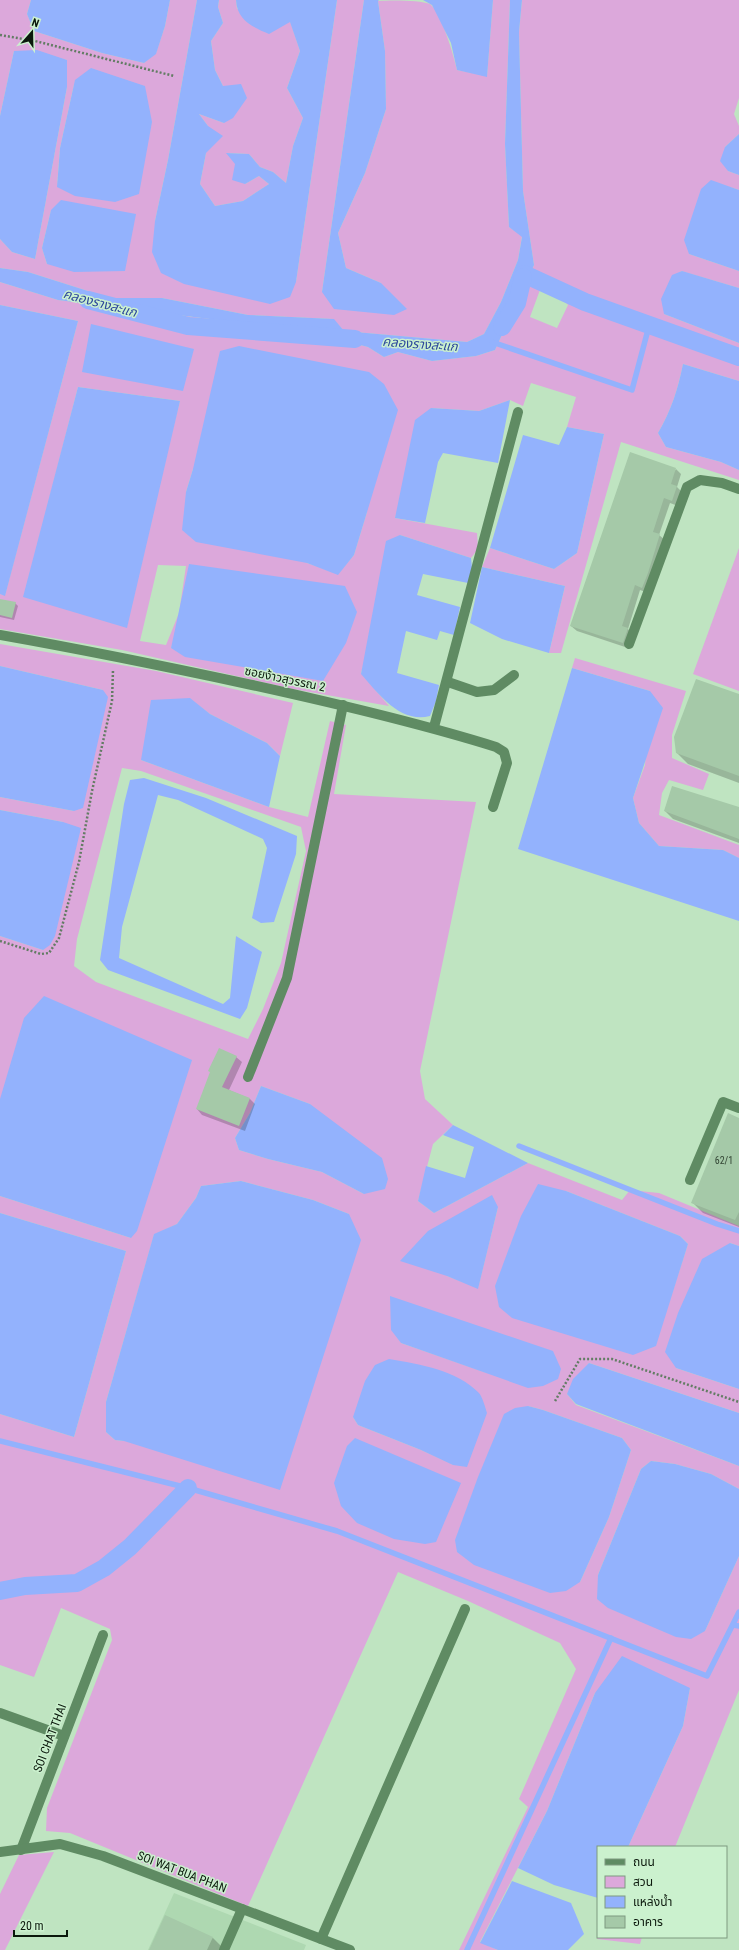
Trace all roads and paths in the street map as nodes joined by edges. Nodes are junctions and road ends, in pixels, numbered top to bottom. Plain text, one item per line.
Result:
1 (0, 35) edge
2 (174, 76) dead end
3 (518, 412) dead end
4 (739, 489) edge
5 (0, 635) edge
6 (629, 644) dead end
7 (114, 655) junction
8 (514, 675) dead end
9 (448, 682) junction
10 (343, 705) junction
11 (434, 728) junction
12 (493, 806) dead end
13 (0, 940) edge
14 (248, 1077) dead end
15 (739, 1108) edge
16 (690, 1180) dead end
17 (555, 1401) dead end
18 (739, 1402) edge
19 (466, 1610) dead end
20 (103, 1635) dead end
21 (0, 1713) edge
22 (64, 1736) junction
23 (21, 1850) junction
24 (0, 1852) edge
25 (242, 1909) junction
26 (321, 1939) junction
27 (224, 1950) edge
28 (350, 1950) edge

1 - 2 path
3 - 9 street
4 - 6 street
5 - 7 street, ซอยง้าวสุวรรณ 2
7 - 10 street, ซอยง้าวสุวรรณ 2
7 - 13 path
8 - 9 street
9 - 11 street
10 - 11 street, ซอยง้าวสุวรรณ 2
10 - 14 street
11 - 12 street, ซอยง้าวสุวรรณ 2
15 - 16 street
17 - 18 path
19 - 26 street
20 - 22 street, SOI CHAT THAI
21 - 22 street
22 - 23 street, SOI CHAT THAI
23 - 24 street, SOI WAT BUA PHAN
23 - 25 street, SOI WAT BUA PHAN
25 - 26 street, SOI WAT BUA PHAN
25 - 27 street
26 - 28 street, SOI WAT BUA PHAN

